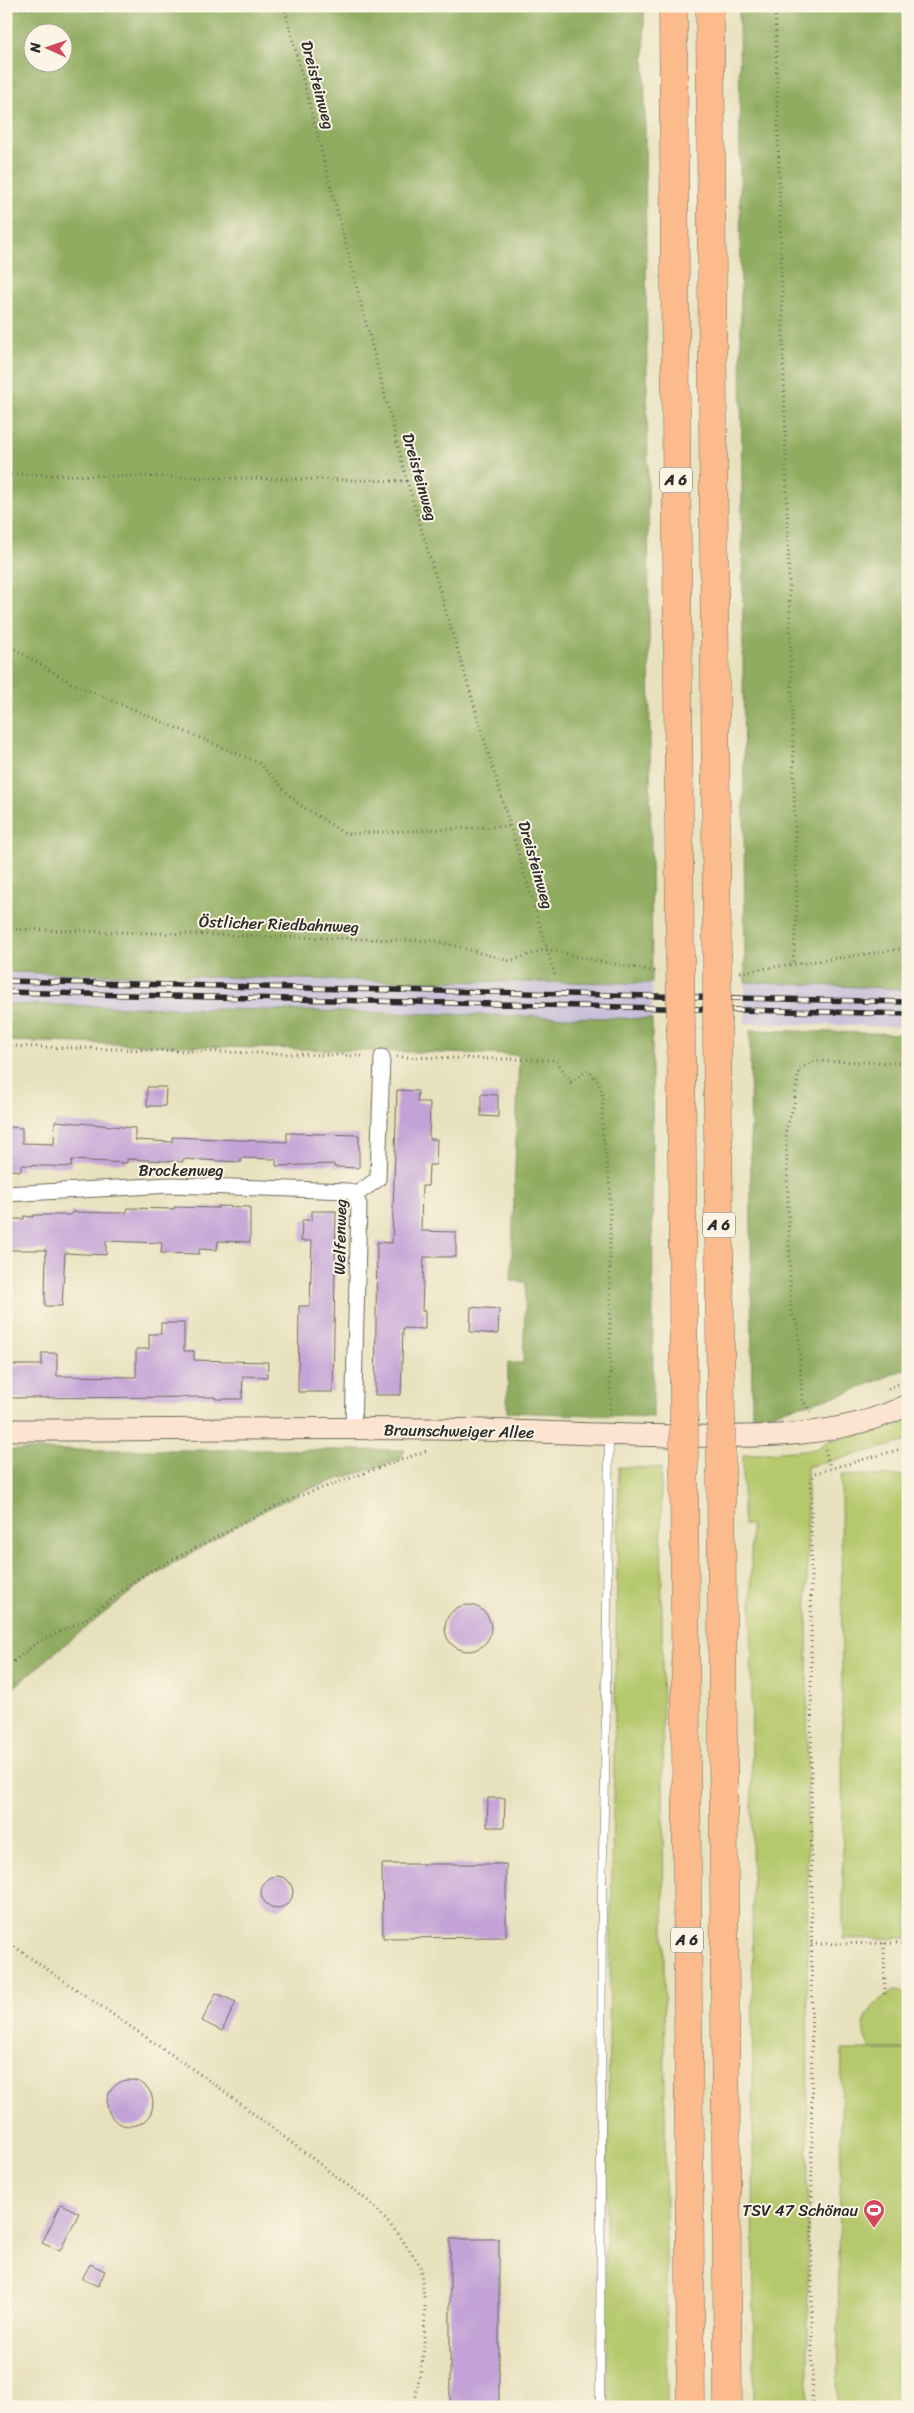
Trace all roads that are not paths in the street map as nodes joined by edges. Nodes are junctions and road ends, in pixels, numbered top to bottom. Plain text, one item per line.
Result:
1 (673, 6) edge
2 (710, 6) edge
3 (382, 1056) road end
4 (6, 1194) edge
5 (355, 1195) junction
6 (908, 1406) edge
7 (610, 1428) junction
8 (6, 1430) edge
9 (353, 1430) junction
10 (600, 2407) edge
11 (691, 2407) edge
12 (728, 2407) edge

1 - 11 highway, A 6, bridge
2 - 12 highway, A 6, bridge
3 - 5 street, Welfenweg
4 - 5 street, Brockenweg
5 - 9 street, Welfenweg
6 - 7 street, Braunschweiger Allee
7 - 9 street, Braunschweiger Allee
7 - 10 lane
8 - 9 street, Braunschweiger Allee

